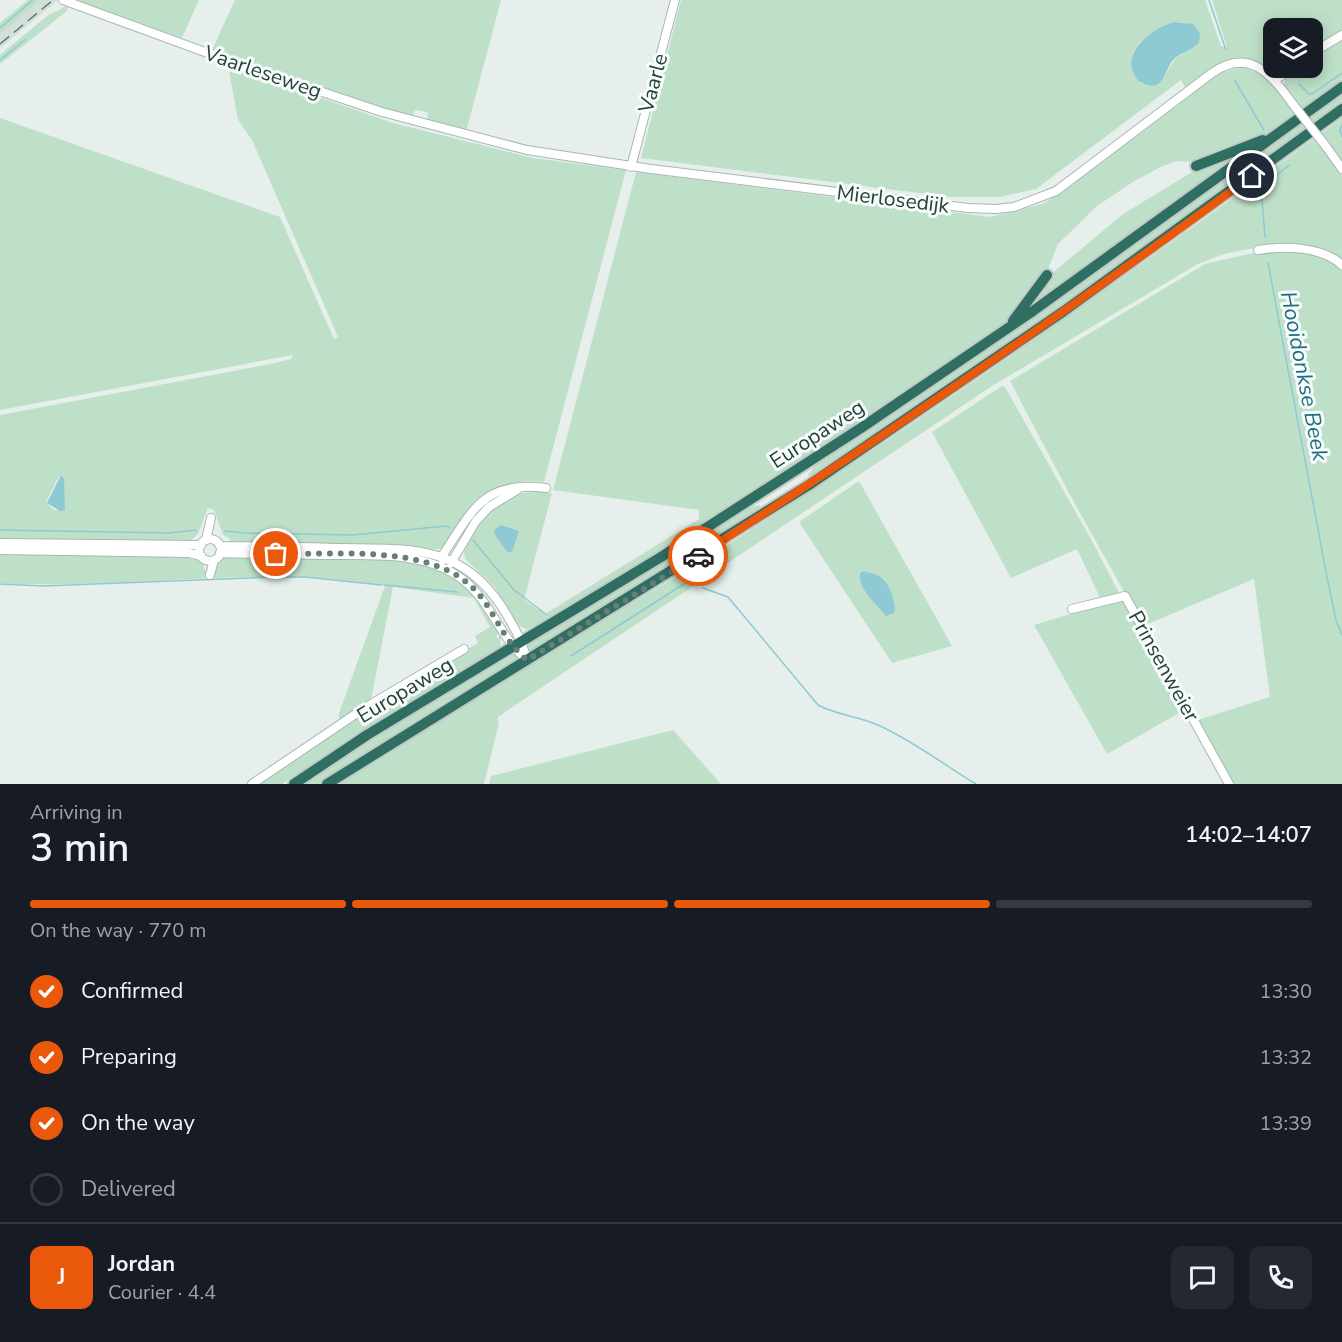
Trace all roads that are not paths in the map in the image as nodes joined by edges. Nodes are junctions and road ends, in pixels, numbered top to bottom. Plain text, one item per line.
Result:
1 (63, 0) edge
2 (675, 0) edge
3 (1342, 34) edge
4 (1323, 46) edge
5 (1279, 78) edge
6 (1275, 81) junction
7 (1342, 87) edge
8 (1342, 109) edge
9 (1285, 130) junction
10 (466, 135) joint
11 (1196, 166) dead end
12 (631, 167) junction
13 (1342, 169) edge
14 (1258, 250) dead end
15 (1342, 264) edge
16 (1047, 274) dead end
17 (1008, 329) junction
18 (521, 487) junction
19 (546, 488) dead end
20 (0, 543) edge
21 (212, 545) junction
22 (0, 550) edge
23 (442, 556) junction
24 (207, 559) junction
25 (454, 561) junction
26 (445, 568) junction
27 (1072, 609) dead end
28 (523, 642) junction
29 (513, 648) junction
30 (464, 650) dead end
31 (527, 660) junction
32 (252, 784) edge
33 (294, 784) edge
34 (327, 784) edge
35 (1229, 784) edge

1 - 10 street, Vaarleseweg
2 - 12 street, Vaarle
3 - 4 street
5 - 6 street
6 - 12 street, Mierlosedijk
6 - 13 street, Mierlosedijk, bridge
7 - 9 highway, Europaweg
8 - 31 highway, Europaweg
9 - 11 highway
9 - 17 highway, Europaweg
10 - 12 street, Mierlosedijk
14 - 15 street
16 - 17 highway
17 - 28 highway, Europaweg
18 - 19 street
18 - 23 street
18 - 25 street
20 - 21 street
21 - 23 street
21 - 24 street
21 - 24 street
21 - 26 street
22 - 24 street
23 - 25 street
23 - 26 street
25 - 26 street
25 - 28 street
26 - 29 street
27 - 35 street, Prinsenweier
28 - 29 highway, Europaweg
28 - 31 street
29 - 31 street
29 - 33 highway, Europaweg
30 - 32 street
31 - 34 highway, Europaweg

